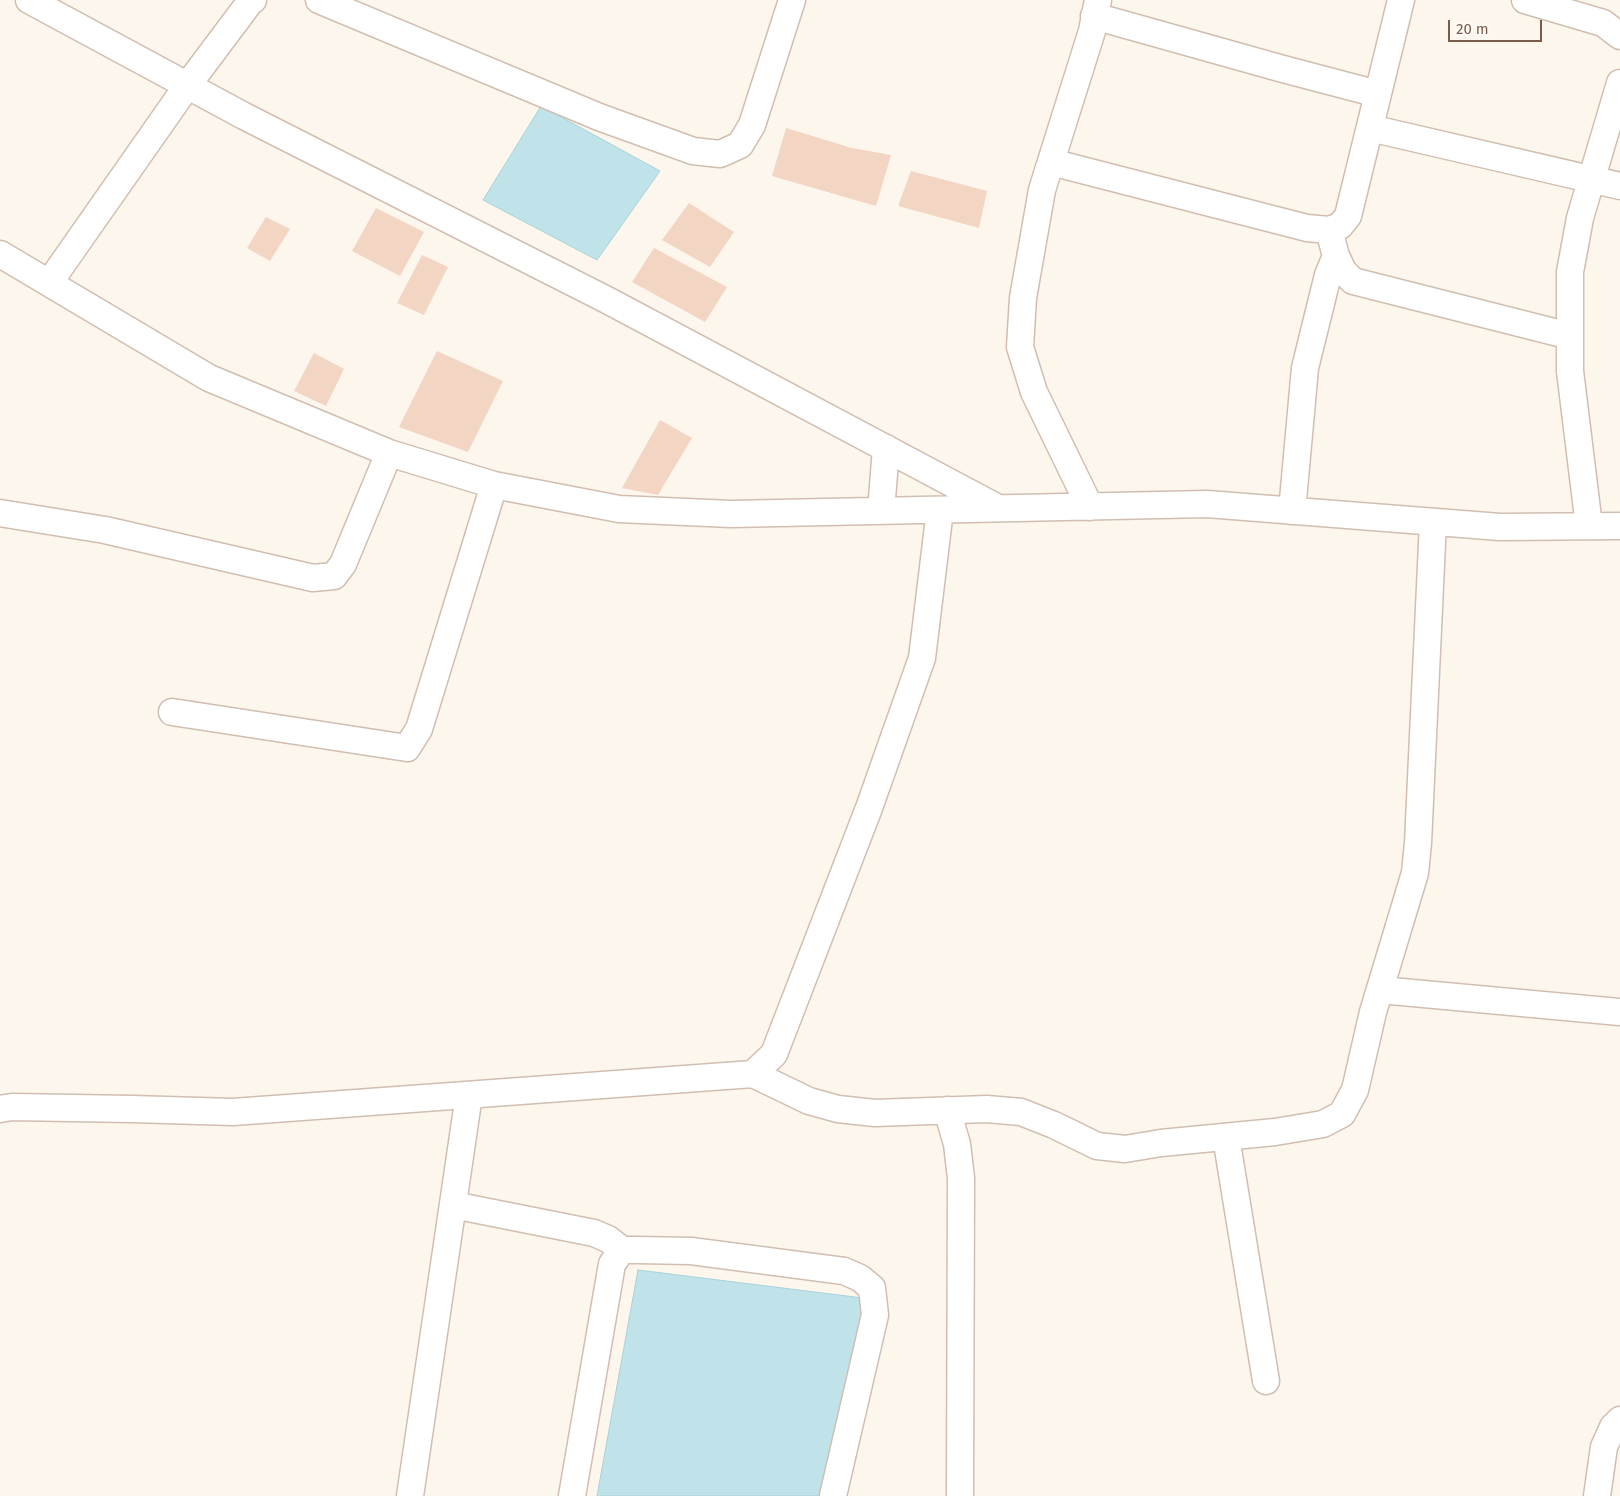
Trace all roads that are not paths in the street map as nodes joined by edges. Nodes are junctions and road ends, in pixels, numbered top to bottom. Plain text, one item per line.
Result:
1 (29, 0) edge
2 (253, 0) edge
3 (320, 0) edge
4 (792, 0) edge
5 (1402, 0) edge
6 (1525, 0) edge
7 (1096, 8) edge
8 (1620, 36) edge
9 (1620, 83) edge
10 (187, 86) junction
11 (1378, 94) junction
12 (1370, 128) junction
13 (1051, 162) junction
14 (1592, 179) junction
15 (1620, 186) edge
16 (1329, 230) junction
17 (0, 254) edge
18 (1336, 256) junction
19 (49, 283) junction
20 (1570, 336) junction
21 (886, 448) junction
22 (389, 453) junction
23 (494, 485) junction
24 (1090, 507) junction
25 (1000, 509) junction
26 (940, 510) junction
27 (881, 511) junction
28 (1292, 511) junction
29 (0, 513) edge
30 (1433, 522) junction
31 (1589, 526) junction
32 (1620, 526) edge
33 (172, 712) dead end
34 (1380, 990) junction
35 (1620, 1012) edge
36 (753, 1074) junction
37 (469, 1095) junction
38 (0, 1109) edge
39 (948, 1110) junction
40 (1226, 1137) junction
41 (453, 1205) junction
42 (622, 1250) junction
43 (1266, 1381) dead end
44 (1620, 1420) edge
45 (410, 1496) edge
46 (572, 1496) edge
47 (833, 1496) edge
48 (960, 1496) edge
49 (1597, 1496) edge

1 - 10 street
2 - 10 street
3 - 4 street
5 - 11 street
6 - 8 street
7 - 11 street
7 - 13 street
9 - 14 street
10 - 19 street
10 - 21 street
11 - 12 street
12 - 14 street
12 - 16 street
13 - 16 street
13 - 24 street
14 - 15 street
14 - 20 street
16 - 18 street
17 - 19 street
18 - 20 street
18 - 28 street
19 - 22 street
20 - 31 street
21 - 25 street
21 - 27 street
22 - 23 street
22 - 29 street
23 - 27 street
23 - 33 street
24 - 25 street
24 - 28 street
25 - 26 street
26 - 27 street
26 - 36 street
28 - 30 street
30 - 31 street
30 - 34 street
31 - 32 street
34 - 35 street
34 - 40 street
36 - 37 street
36 - 39 street
37 - 38 street
37 - 41 street
39 - 40 street
39 - 48 street
40 - 43 street
41 - 42 street
41 - 45 street
42 - 46 street
42 - 47 street
44 - 49 street

